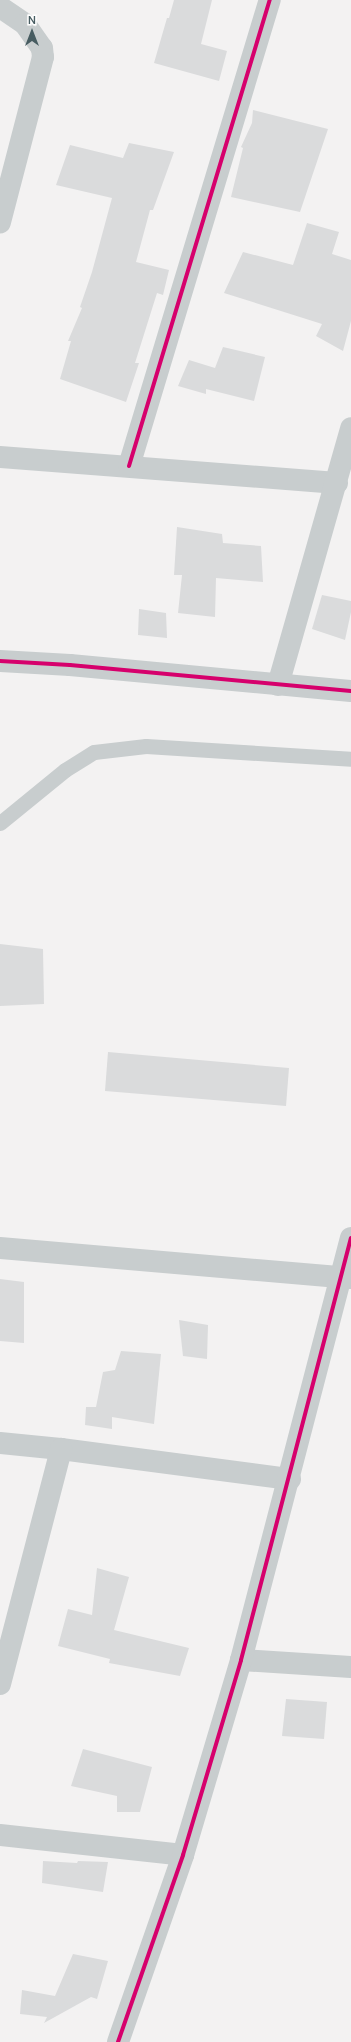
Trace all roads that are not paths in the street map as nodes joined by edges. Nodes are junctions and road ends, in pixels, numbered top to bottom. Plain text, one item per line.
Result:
1 (270, 0) edge
2 (0, 7) edge
3 (0, 222) edge
4 (351, 428) edge
5 (0, 457) edge
6 (130, 466) junction
7 (337, 483) junction
8 (0, 661) edge
9 (278, 685) junction
10 (351, 691) edge
11 (351, 759) edge
12 (0, 823) edge
13 (351, 1238) edge
14 (0, 1248) edge
15 (346, 1278) edge
16 (0, 1443) edge
17 (61, 1449) junction
18 (290, 1479) junction
19 (7, 1634) edge
20 (241, 1660) junction
21 (351, 1667) edge
22 (0, 1684) edge
23 (0, 1835) edge
24 (183, 1855) junction
25 (118, 2042) edge

1 - 6 street
2 - 3 street
4 - 7 street
5 - 6 street
6 - 7 street
7 - 9 street
8 - 9 street
9 - 10 street
11 - 12 lane
13 - 15 street
14 - 15 street
15 - 18 street
16 - 17 street
17 - 18 street
17 - 19 street
18 - 20 street
19 - 22 street
20 - 21 street
20 - 24 street
23 - 24 street
24 - 25 street

